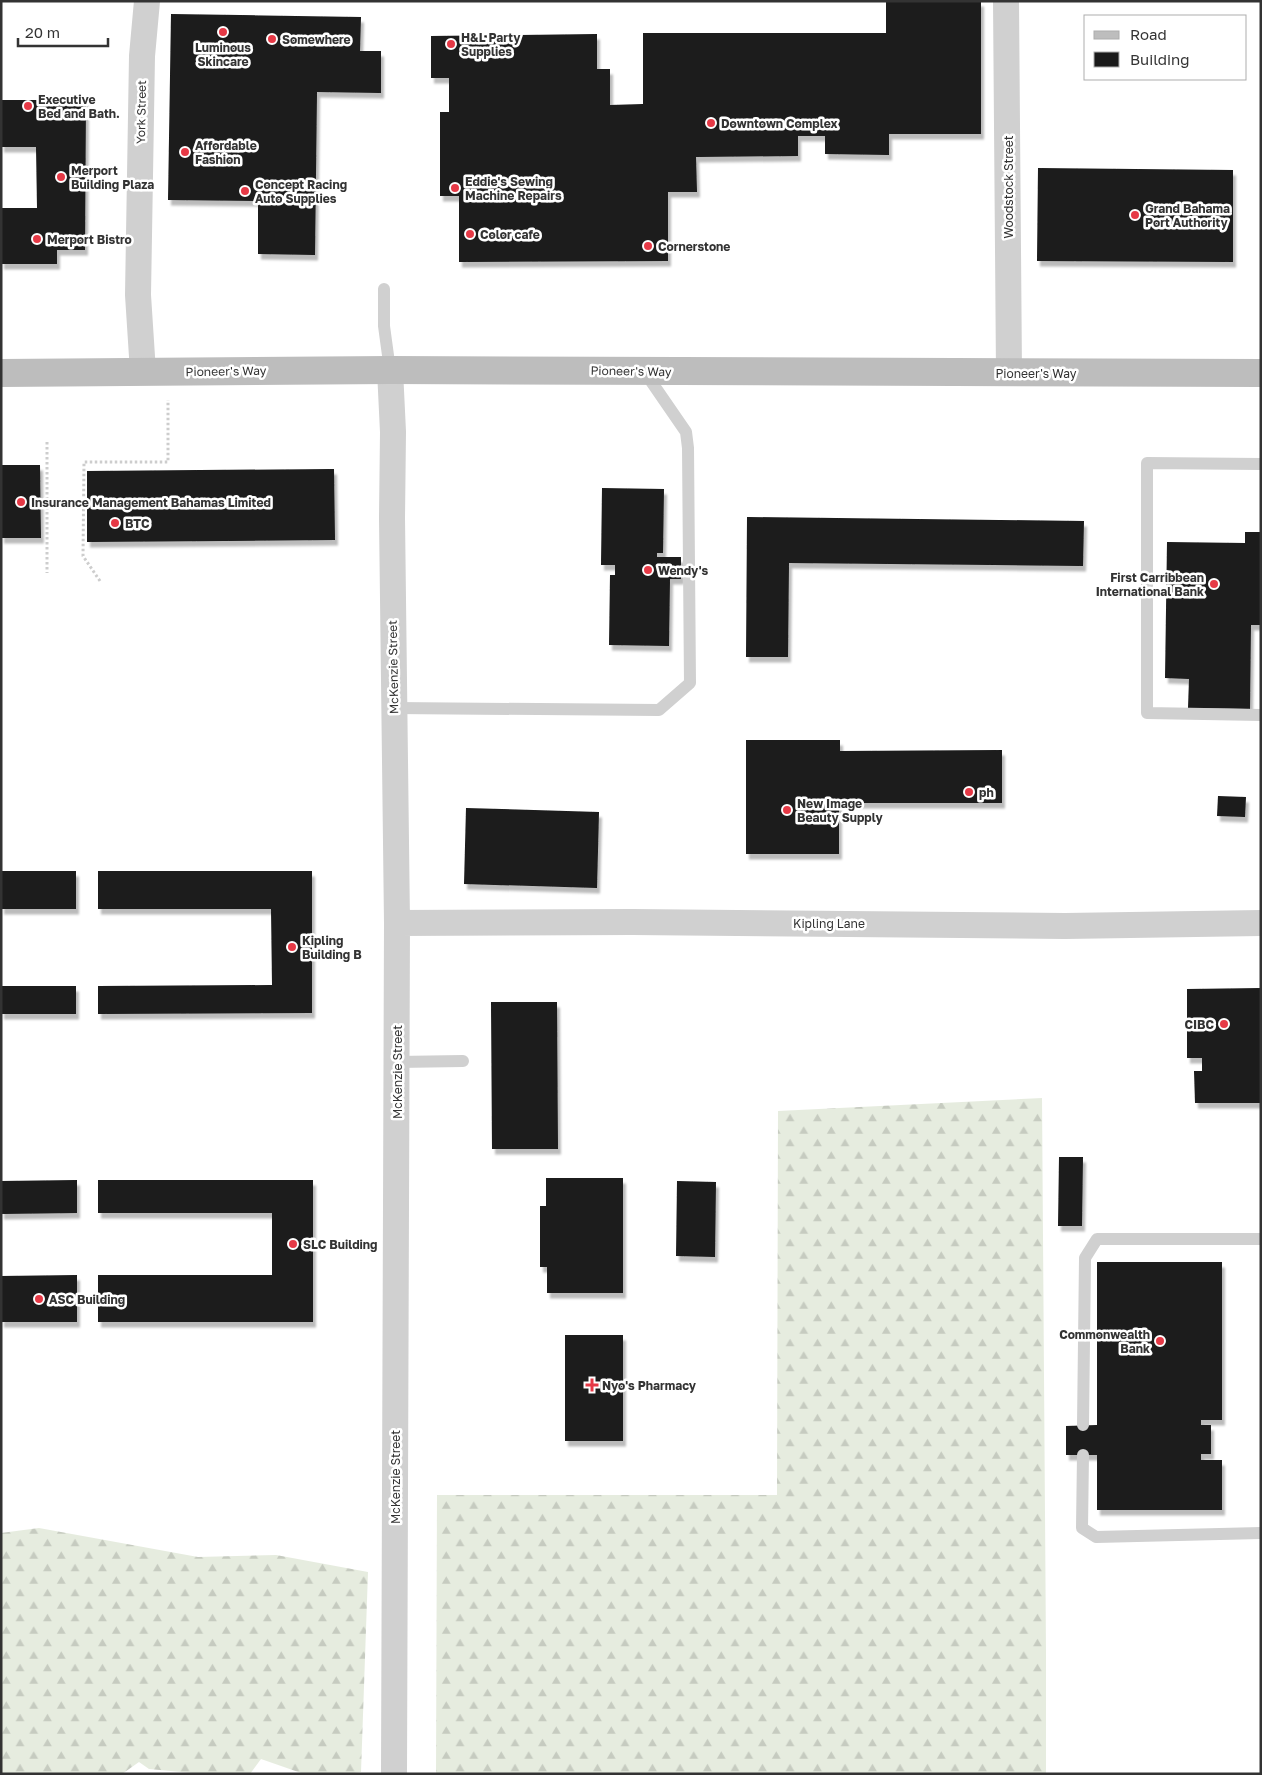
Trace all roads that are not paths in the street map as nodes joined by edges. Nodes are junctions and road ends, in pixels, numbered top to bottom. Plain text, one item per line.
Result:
1 (147, 1) edge
2 (1006, 1) edge
3 (384, 289) dead end
4 (390, 370) junction
5 (156, 372) junction
6 (644, 372) junction
7 (1, 373) edge
8 (1009, 374) junction
9 (1261, 374) edge
10 (1261, 464) edge
11 (394, 708) junction
12 (1261, 715) edge
13 (397, 923) junction
14 (1261, 923) edge
15 (463, 1061) dead end
16 (397, 1062) junction
17 (1261, 1239) edge
18 (1083, 1425) dead end
19 (1083, 1455) dead end
20 (1261, 1533) edge
21 (394, 1774) edge

1 - 5 street, York Street
2 - 8 street, Woodstock Street
3 - 4 lane
4 - 5 main road, Pioneer's Way
4 - 6 main road, Pioneer's Way
4 - 11 street, McKenzie Street
5 - 7 main road, Pioneer's Way
6 - 8 main road, Pioneer's Way
6 - 11 lane
8 - 9 main road, Pioneer's Way
10 - 12 lane
11 - 13 street, McKenzie Street
13 - 14 street, Kipling Lane
13 - 16 street, McKenzie Street
15 - 16 lane
16 - 21 street, McKenzie Street
17 - 18 lane
19 - 20 lane

